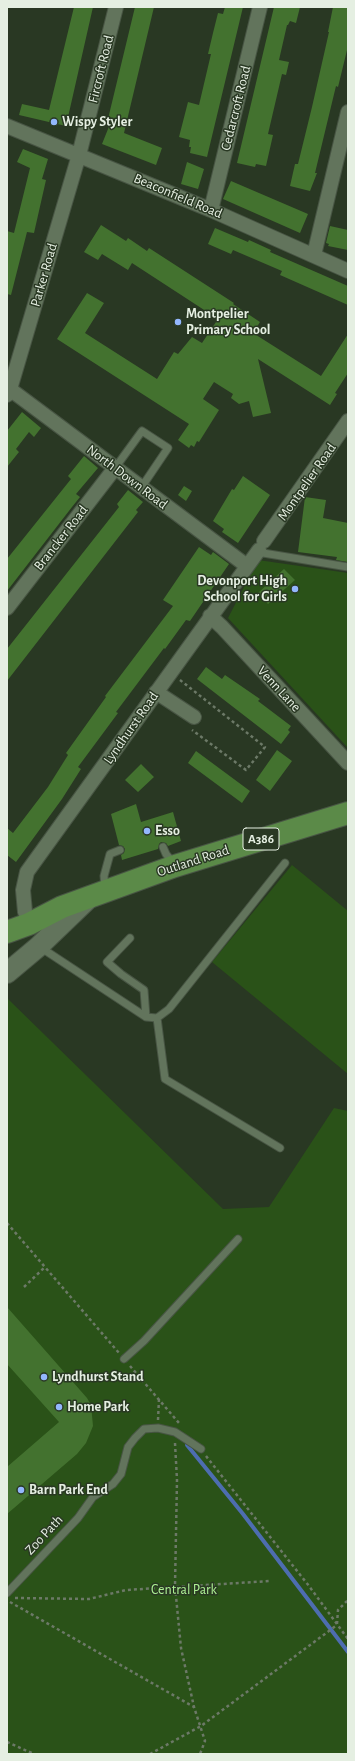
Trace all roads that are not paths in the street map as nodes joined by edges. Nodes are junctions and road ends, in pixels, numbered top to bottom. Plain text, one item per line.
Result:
1 (116, 7) edge
2 (260, 7) edge
3 (348, 112) edge
4 (7, 126) edge
5 (79, 155) junction
6 (211, 210) junction
7 (314, 255) junction
8 (348, 271) edge
9 (8, 390) edge
10 (348, 421) edge
11 (115, 468) junction
12 (141, 488) junction
13 (260, 548) junction
14 (247, 566) junction
15 (348, 567) edge
16 (7, 608) edge
17 (210, 616) junction
18 (156, 692) junction
19 (191, 722) road end
20 (348, 763) edge
21 (348, 813) edge
22 (163, 847) dead end
23 (120, 850) dead end
24 (285, 863) dead end
25 (175, 866) junction
26 (97, 894) junction
27 (62, 907) junction
28 (16, 915) edge
29 (7, 932) edge
30 (130, 938) dead end
31 (38, 947) junction
32 (7, 973) edge
33 (146, 1017) junction
34 (157, 1018) junction
35 (280, 1148) dead end
36 (238, 1239) dead end
37 (124, 1360) dead end
38 (201, 1449) dead end
39 (7, 1593) edge

1 - 5 street, Fircroft Road
2 - 6 street, Cedarcroft Road
3 - 7 street
4 - 5 street, Beaconfield Road
5 - 6 street, Beaconfield Road
5 - 9 street, Parker Road
6 - 7 street, Beaconfield Road
7 - 8 street, Beaconfield Road
9 - 11 street, North Down Road
10 - 13 street, Montpelier Road
11 - 12 street, North Down Road
11 - 12 lane
11 - 16 street, Brancker Road
12 - 14 street, North Down Road
13 - 14 street, Lyndhurst Road
13 - 15 lane
14 - 17 street, Lyndhurst Road
17 - 18 street, Lyndhurst Road
17 - 20 street, Venn Lane
18 - 19 street
18 - 28 street, Lyndhurst Road
21 - 25 main road, Outland Road / A386
22 - 25 lane
23 - 26 lane
24 - 34 lane
25 - 26 main road, Outland Road / A386
26 - 27 main road, Outland Road / A386
26 - 31 street
27 - 28 main road, Outland Road / A386
27 - 29 main road, Outland Road
30 - 33 lane
31 - 32 street
31 - 33 lane
33 - 34 lane
34 - 35 lane
36 - 37 lane
38 - 39 lane, Zoo Path

